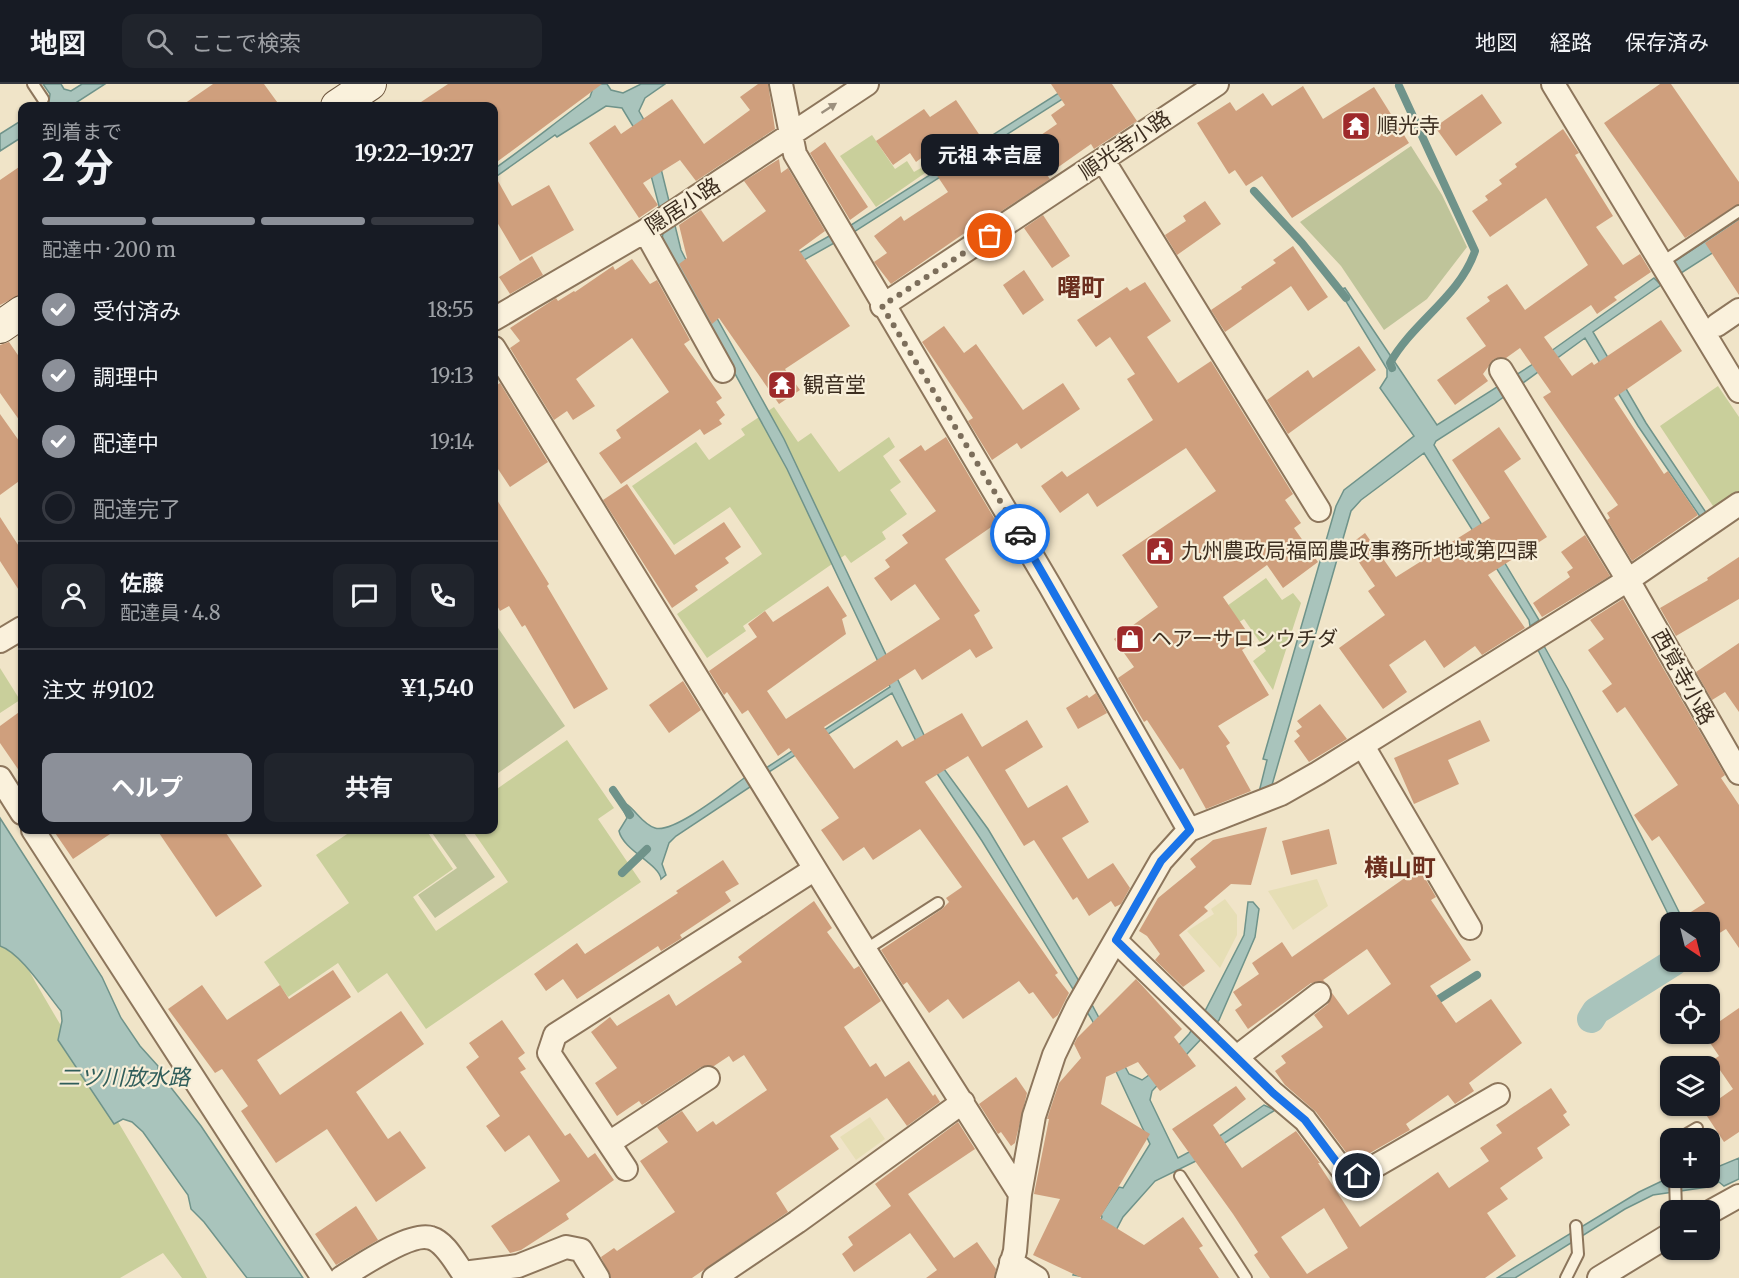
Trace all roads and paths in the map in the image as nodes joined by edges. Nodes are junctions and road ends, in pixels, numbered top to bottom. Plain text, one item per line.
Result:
1 (33, 84) edge
2 (781, 84) edge
3 (867, 84) edge
4 (1217, 84) edge
5 (1553, 84) edge
6 (43, 99) dead end
7 (792, 133) junction
8 (1103, 160) junction
9 (1739, 211) edge
10 (649, 228) junction
11 (1666, 265) junction
12 (882, 306) junction
13 (1739, 310) edge
14 (18, 315) edge
15 (498, 317) edge
16 (0, 327) edge
17 (1709, 329) junction
18 (498, 354) edge
19 (1501, 370) dead end
20 (723, 371) dead end
21 (1739, 391) edge
22 (1739, 504) edge
23 (1319, 510) dead end
24 (1629, 580) junction
25 (18, 630) edge
26 (0, 641) edge
27 (1363, 746) junction
28 (1739, 773) edge
29 (0, 778) edge
30 (18, 807) edge
31 (1190, 830) junction
32 (36, 834) edge
33 (814, 868) junction
34 (938, 903) dead end
35 (1470, 928) dead end
36 (1116, 940) junction
37 (865, 950) junction
38 (1320, 994) dead end
39 (1238, 1056) junction
40 (708, 1078) dead end
41 (1498, 1095) dead end
42 (963, 1102) junction
43 (609, 1143) junction
44 (626, 1168) dead end
45 (1180, 1176) dead end
46 (1020, 1194) junction
47 (1739, 1196) edge
48 (1720, 1206) edge
49 (1576, 1227) dead end
50 (1660, 1241) edge
51 (1009, 1270) edge
52 (323, 1278) edge
53 (341, 1278) edge
54 (598, 1278) edge
55 (714, 1278) edge
56 (1037, 1278) edge
57 (1246, 1278) edge
58 (1566, 1278) edge
59 (1599, 1278) edge

1 - 6 lane
2 - 7 street
7 -> 3 street, 隠居小路
4 - 8 street, 順光寺小路
5 - 11 street
7 - 10 street, 隠居小路
7 - 12 street
8 - 12 street, 順光寺小路
8 - 23 street
9 - 11 lane
10 - 15 street, 隠居小路
10 - 20 street
11 - 17 street
12 - 31 street
13 - 17 street
14 - 16 street
17 - 21 street
18 - 33 street
19 - 24 street, 西覚寺小路
22 - 24 street
24 - 27 street
24 - 28 street, 西覚寺小路
25 - 26 street
27 - 31 street
27 - 35 street
29 - 30 street
31 - 36 street
32 - 52 street
33 - 37 street
33 - 43 street
34 - 37 lane
36 - 39 street
36 - 46 street
37 - 42 street
38 - 39 street
39 - 41 street
40 - 43 street
42 - 46 street
42 - 55 street
43 - 44 street
45 - 57 lane
46 - 51 street
47 - 48 street
49 - 58 lane
50 - 59 street
51 - 56 street
53 - 54 street

